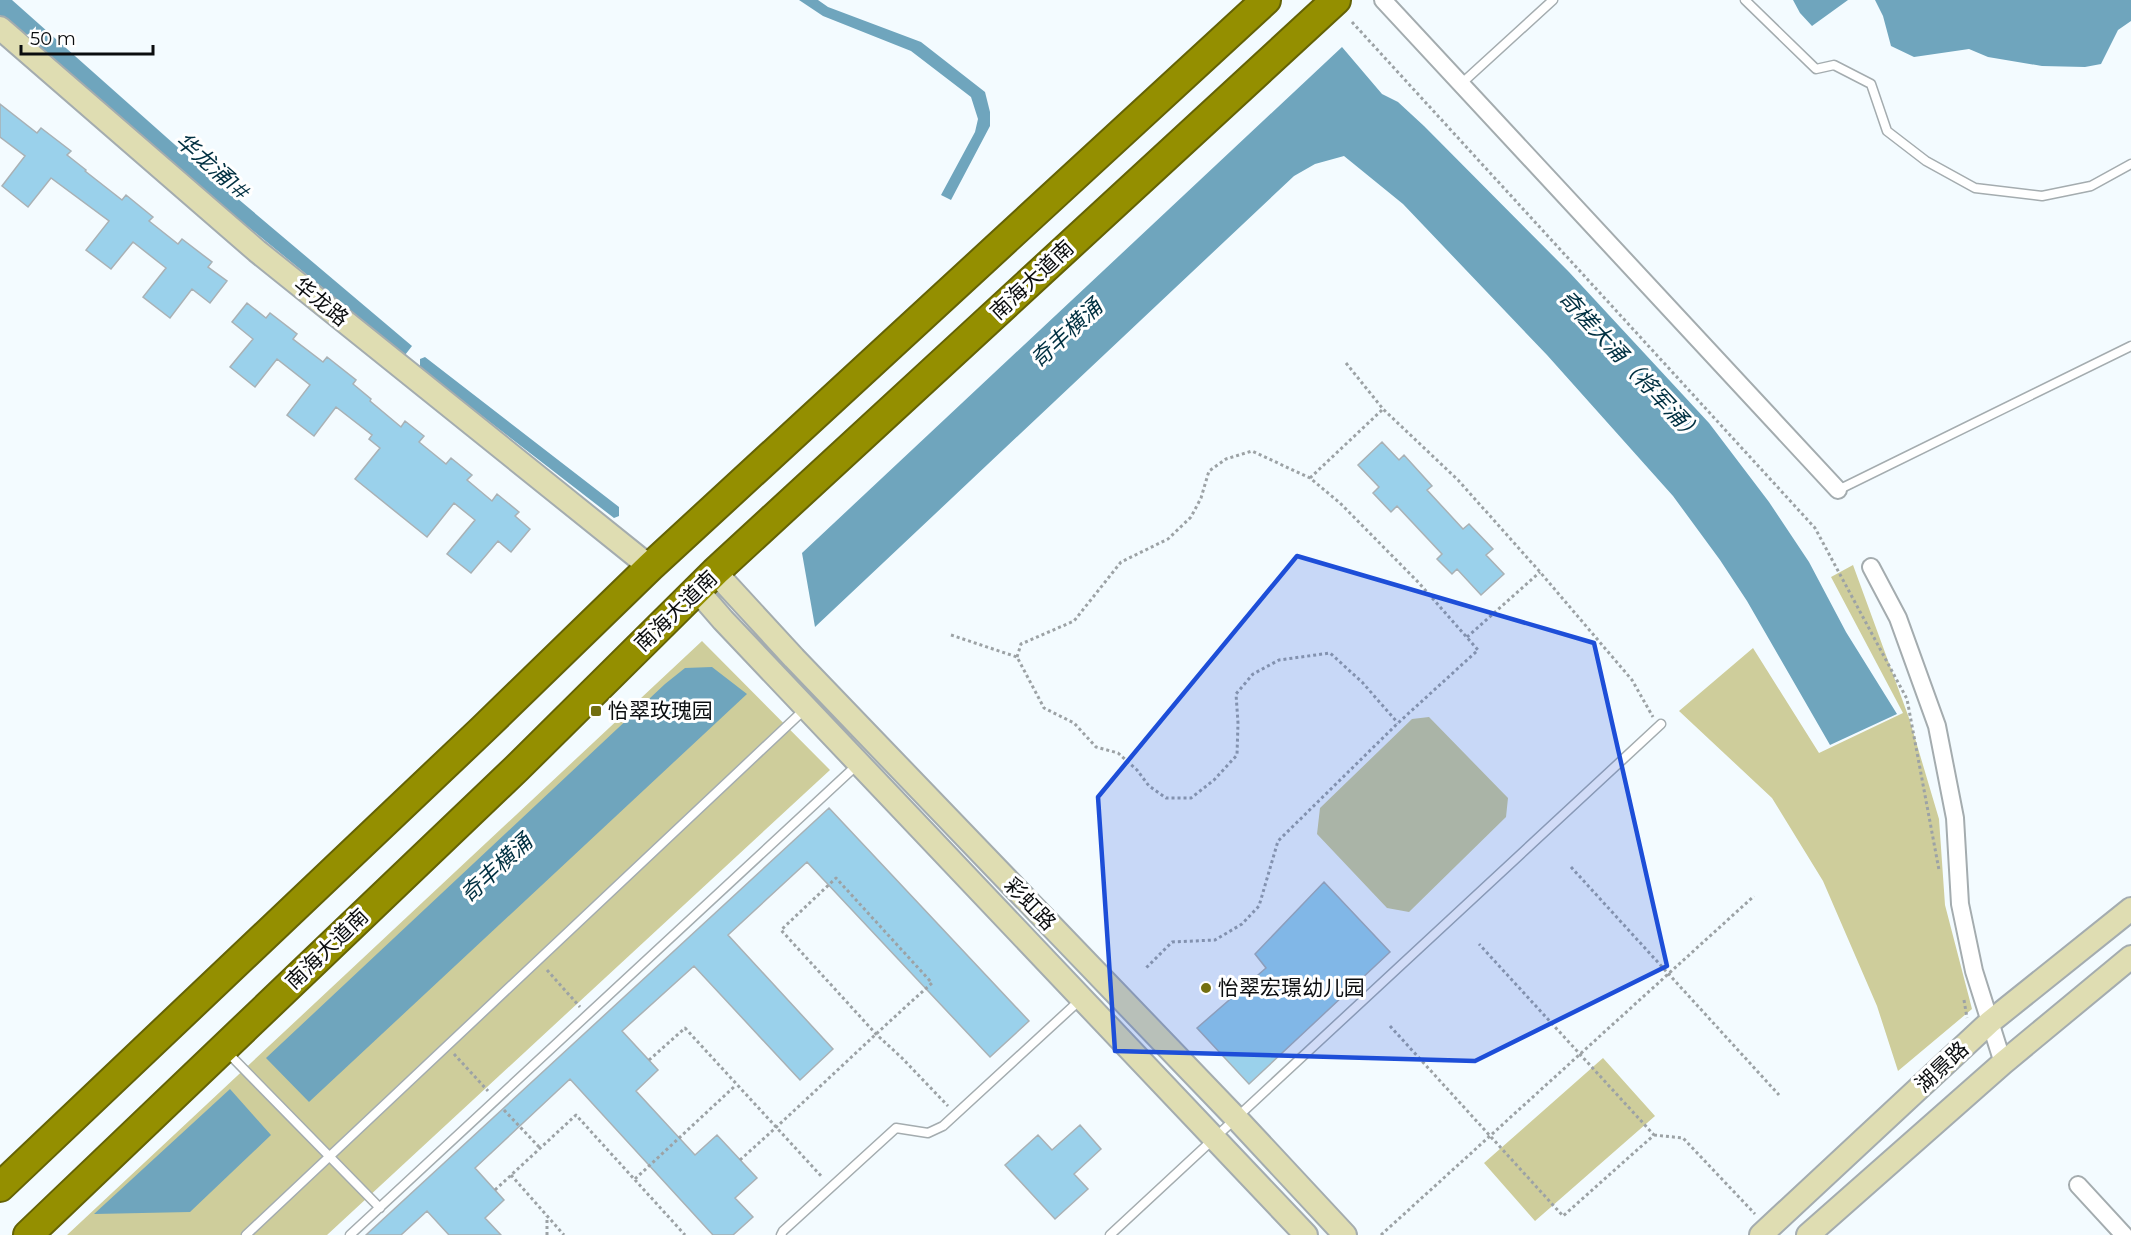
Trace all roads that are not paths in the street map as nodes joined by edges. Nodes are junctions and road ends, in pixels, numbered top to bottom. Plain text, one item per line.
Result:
1 (1266, 0) edge
2 (1383, 0) edge
3 (1553, 0) edge
4 (1745, 0) edge
5 (1344, 11) edge
6 (0, 28) edge
7 (1461, 84) junction
8 (2131, 164) edge
9 (2131, 346) edge
10 (1838, 490) joint
11 (650, 567) junction
12 (1870, 567) dead end
13 (706, 581) junction
14 (808, 707) junction
15 (1661, 724) road end
16 (860, 762) junction
17 (2131, 909) edge
18 (2131, 957) edge
19 (1082, 998) junction
20 (1990, 1022) junction
21 (223, 1049) junction
22 (2003, 1063) junction
23 (1236, 1118) junction
24 (1215, 1138) junction
25 (329, 1155) junction
26 (11, 1172) edge
27 (2078, 1185) dead end
28 (0, 1187) edge
29 (78, 1188) junction
30 (380, 1208) junction
31 (1765, 1232) edge
32 (28, 1235) edge
33 (47, 1235) edge
34 (246, 1235) edge
35 (350, 1235) edge
36 (781, 1235) edge
37 (1110, 1235) edge
38 (1306, 1235) edge
39 (1345, 1235) edge
40 (1808, 1235) edge
41 (2124, 1235) edge

1 - 11 highway
2 - 7 street
3 - 7 lane
4 - 8 lane
5 - 13 highway, 南海大道南
6 - 11 street, 华龙路
7 - 10 street
9 - 10 lane
11 - 26 highway
12 - 20 street
13 - 14 street, 彩虹路
13 - 21 highway, 南海大道南
13 - 23 street, 彩虹路
14 - 16 street, 彩虹路
14 - 25 lane
15 - 23 lane
16 - 19 street, 彩虹路
16 - 30 lane
17 - 20 street, 湖景路
18 - 22 street, 湖景路
19 - 24 street, 彩虹路
19 - 36 lane
20 - 22 street
20 - 31 street, 湖景路
21 - 25 lane
21 - 29 highway, 南海大道南
22 - 40 street, 湖景路
23 - 24 lane
23 - 39 street, 彩虹路
24 - 37 lane
24 - 38 street, 彩虹路
25 - 30 lane
25 - 34 lane
26 - 28 highway
27 - 41 street
29 - 32 highway, 南海大道南
29 - 33 highway
30 - 35 lane

